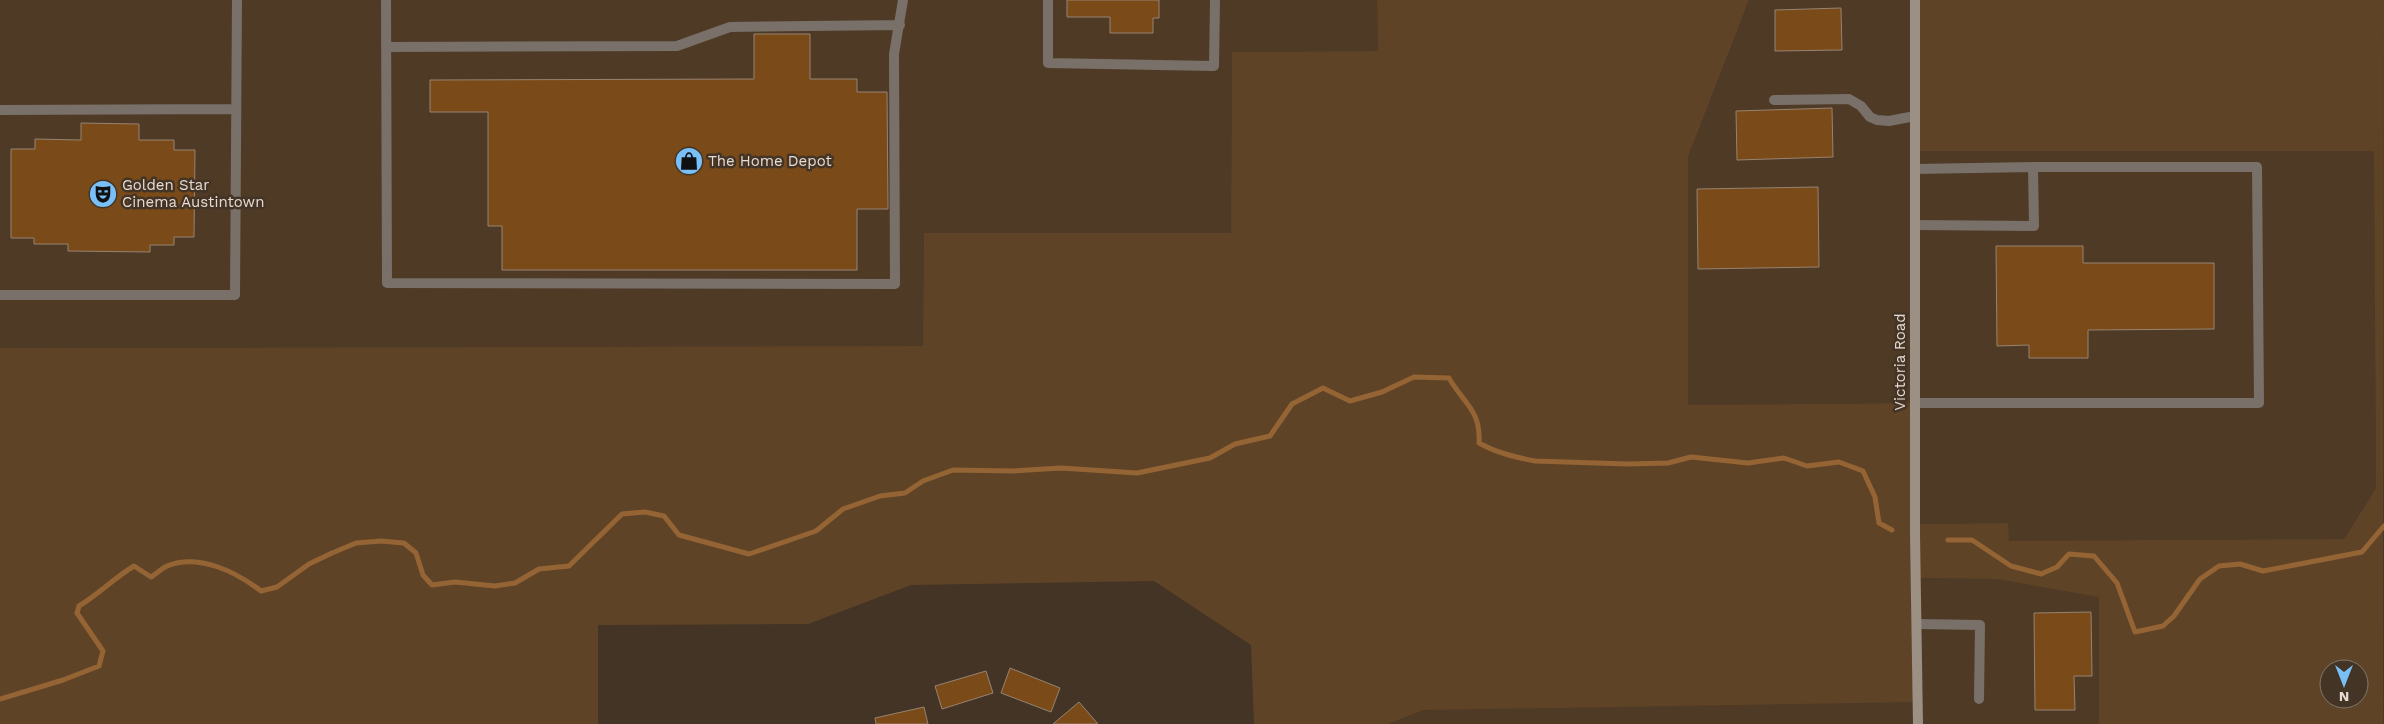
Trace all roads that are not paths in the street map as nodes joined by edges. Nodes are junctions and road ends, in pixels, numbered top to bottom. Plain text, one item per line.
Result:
1 (237, 0) edge
2 (386, 0) edge
3 (903, 0) edge
4 (1048, 0) edge
5 (1215, 0) edge
6 (1915, 0) edge
7 (900, 26) junction
8 (386, 47) junction
9 (1774, 100) dead end
10 (236, 109) junction
11 (0, 110) edge
12 (1915, 116) junction
13 (2033, 167) junction
14 (1915, 169) junction
15 (1915, 225) junction
16 (0, 295) edge
17 (1915, 403) junction
18 (1918, 624) junction
19 (1979, 699) dead end
20 (1918, 724) edge

1 - 10 lane
2 - 8 lane
3 - 7 lane
4 - 5 lane
6 - 12 street, Victoria Road
7 - 8 lane
7 - 8 lane
9 - 12 lane
10 - 11 lane
10 - 16 lane
12 - 14 street, Victoria Road
13 - 14 lane
13 - 15 lane
13 - 17 lane
14 - 15 street, Victoria Road
15 - 17 street, Victoria Road
17 - 18 street, Victoria Road
18 - 19 lane
18 - 20 street, Victoria Road

